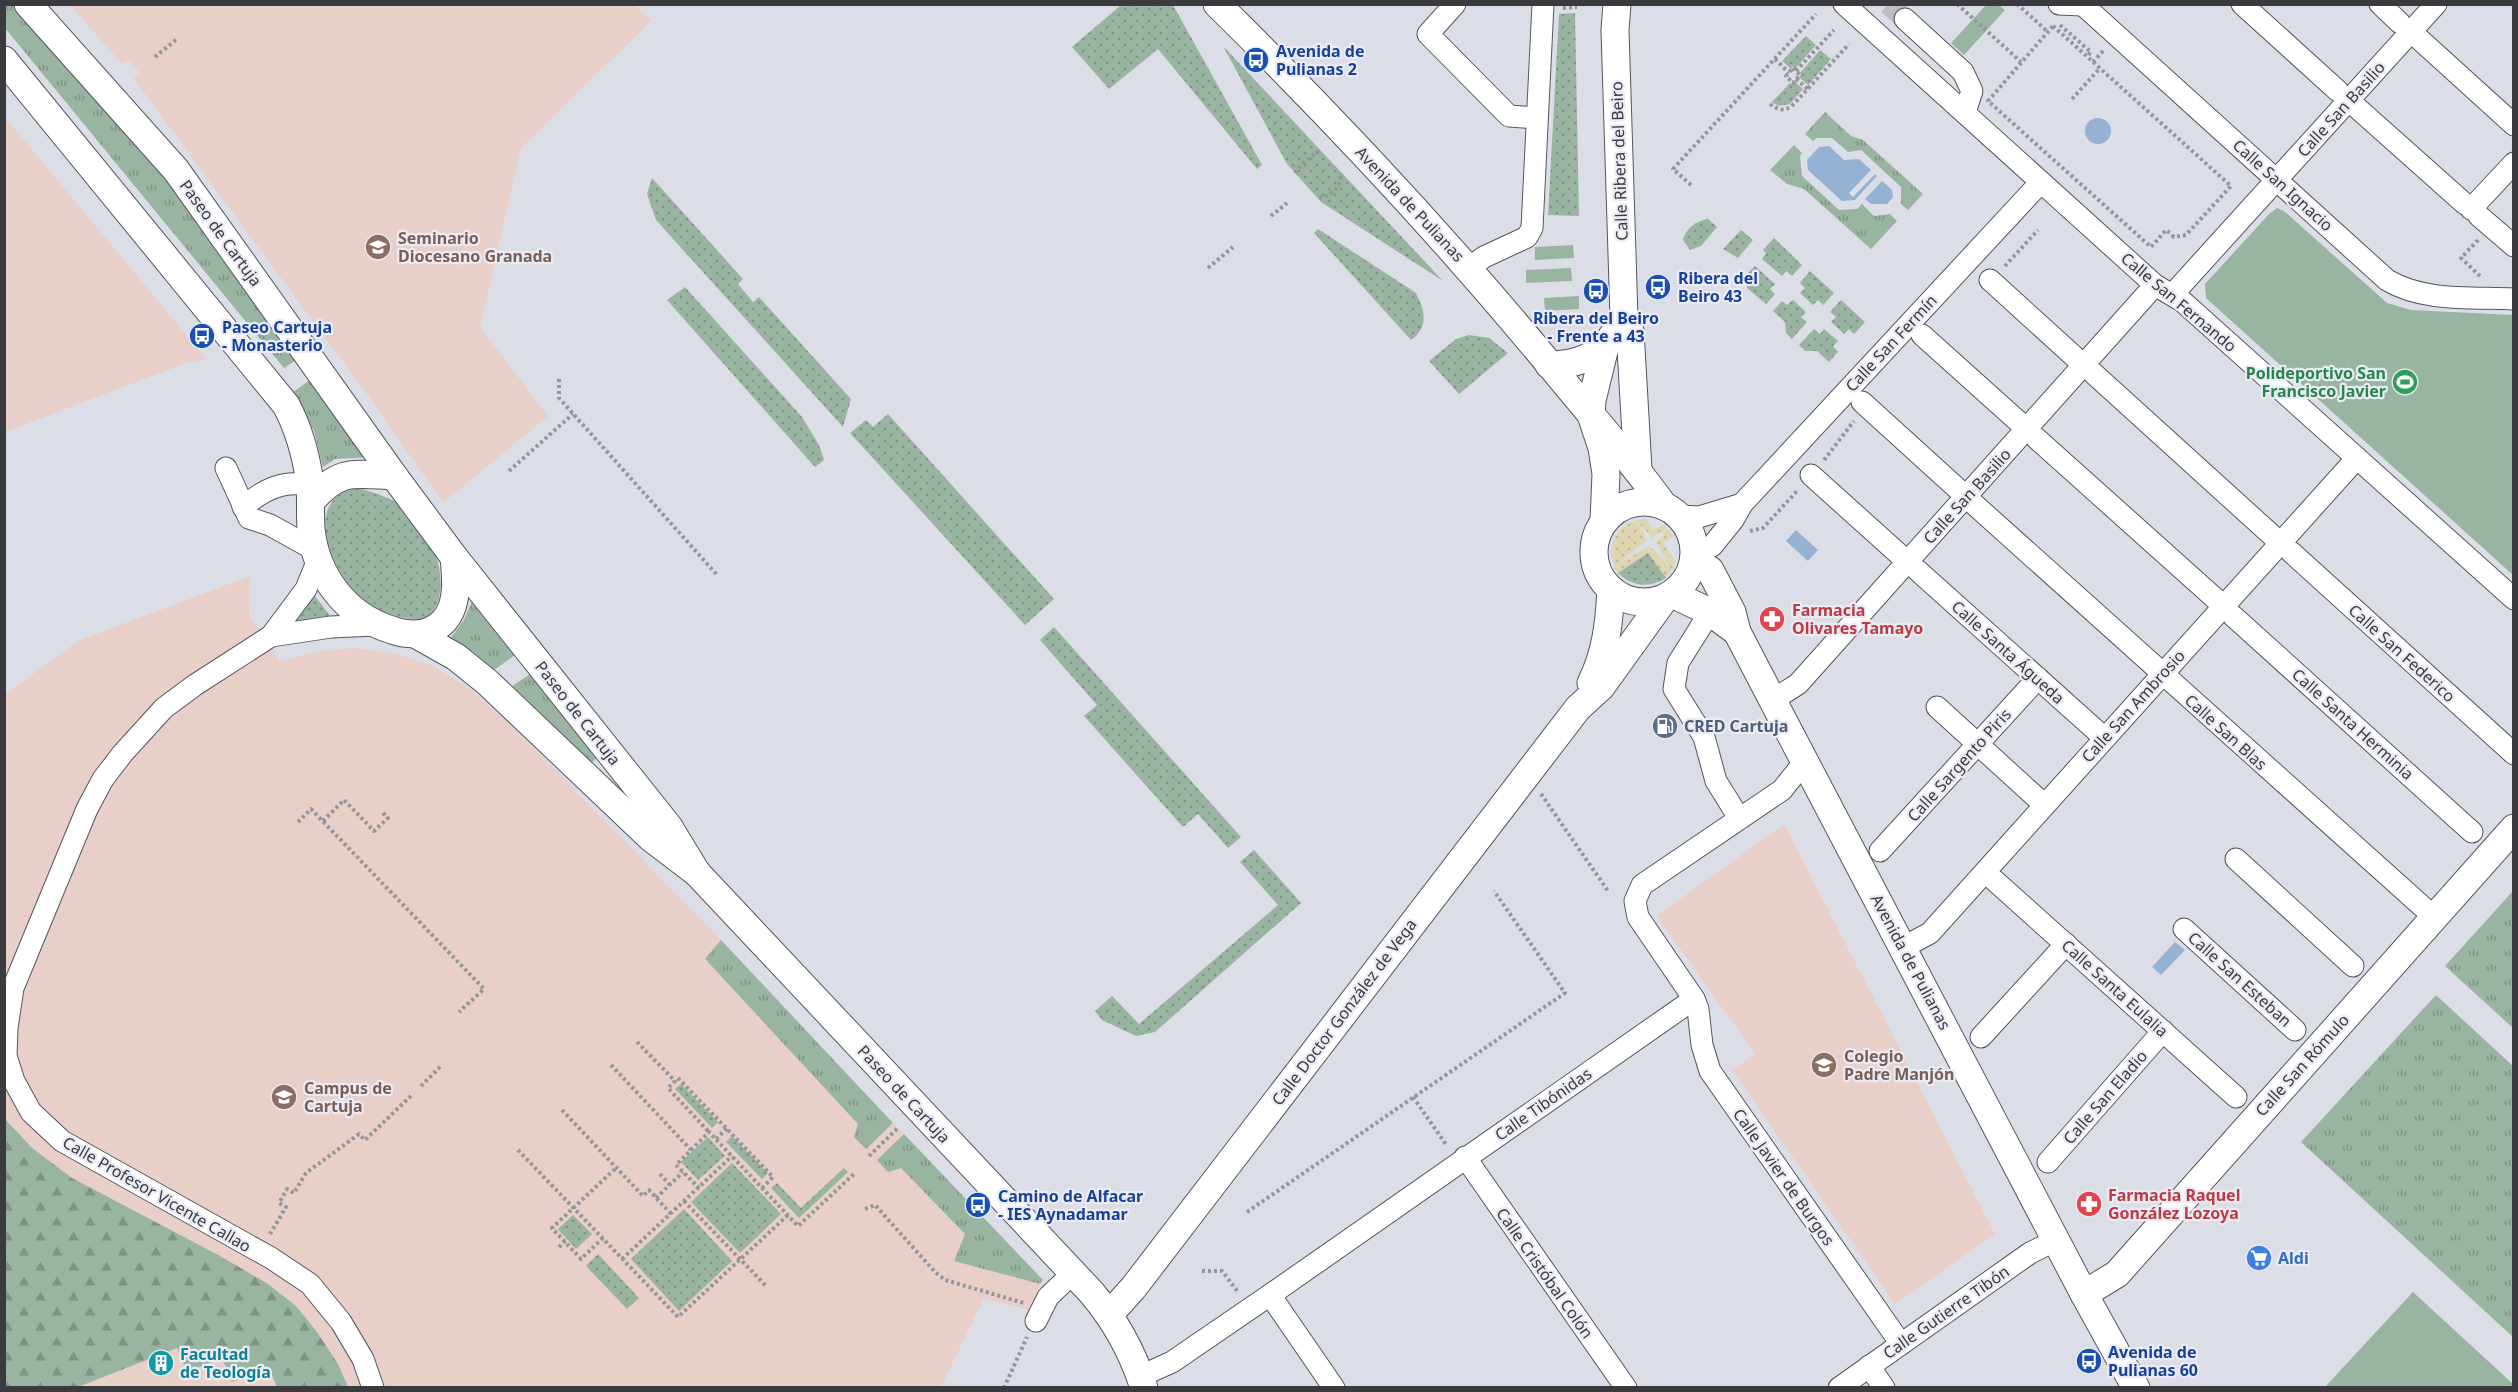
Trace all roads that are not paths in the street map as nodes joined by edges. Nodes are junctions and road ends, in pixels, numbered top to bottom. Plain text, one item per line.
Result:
1 (28, 4) edge
2 (1217, 4) edge
3 (1455, 4) edge
4 (1543, 4) edge
5 (1617, 4) edge
6 (1844, 4) edge
7 (2242, 4) edge
8 (2380, 4) edge
9 (2436, 4) edge
10 (2082, 5) edge
11 (2062, 12) edge
12 (1905, 19) tunnel mouth
13 (2400, 23) dead end
14 (2417, 37) dead end
15 (4, 60) edge
16 (2338, 90) dead end
17 (2355, 106) dead end
18 (1965, 112) junction
19 (1537, 118) junction
20 (2514, 125) edge
21 (2514, 163) edge
22 (2278, 180) junction
23 (2041, 182) junction
24 (2476, 214) junction
25 (2514, 246) edge
26 (1470, 268) junction
27 (1990, 280) dead end
28 (2164, 289) junction
29 (2514, 299) edge
30 (1624, 318) junction
31 (1922, 335) dead end
32 (1605, 347) junction
33 (1549, 364) junction
34 (1862, 402) dead end
35 (1591, 415) junction
36 (2020, 423) dead end
37 (2036, 438) dead end
38 (2357, 458) junction
39 (226, 468) dead end
40 (1638, 469) junction
41 (1811, 475) dead end
42 (394, 476) junction
43 (315, 490) junction
44 (1963, 494) junction
45 (1742, 504) junction
46 (243, 507) junction
47 (1672, 511) junction
48 (1604, 521) junction
49 (316, 556) junction
50 (454, 556) junction
51 (1694, 556) junction
52 (1901, 556) dead end
53 (1917, 570) dead end
54 (1611, 590) junction
55 (1668, 596) junction
56 (2514, 599) edge
57 (1710, 612) junction
58 (374, 625) junction
59 (1737, 632) junction
60 (417, 634) junction
61 (271, 636) junction
62 (2162, 675) junction
63 (2038, 678) junction
64 (1773, 700) junction
65 (1936, 707) dead end
66 (1578, 708) junction
67 (2100, 734) dead end
68 (1978, 744) junction
69 (2514, 754) edge
70 (1805, 761) junction
71 (1782, 790) junction
72 (1821, 792) junction
73 (2039, 800) dead end
74 (1739, 819) junction
75 (2514, 828) edge
76 (2472, 832) dead end
77 (1880, 851) dead end
78 (2236, 859) dead end
79 (697, 873) junction
80 (1994, 880) dead end
81 (2434, 917) junction
82 (2184, 929) dead end
83 (2066, 944) junction
84 (1904, 947) junction
85 (2353, 966) dead end
86 (1694, 999) junction
87 (6, 1029) edge
88 (2295, 1030) dead end
89 (2163, 1031) junction
90 (1981, 1037) dead end
91 (4, 1092) edge
92 (2236, 1097) dead end
93 (32, 1112) junction
94 (1458, 1155) junction
95 (2048, 1162) dead end
96 (2056, 1240) junction
97 (1073, 1273) junction
98 (2084, 1294) junction
99 (1270, 1295) junction
100 (1039, 1314) road end
101 (1109, 1315) junction
102 (1901, 1344) junction
103 (1869, 1366) junction
104 (1142, 1382) edge
105 (373, 1388) edge
106 (1334, 1388) edge
107 (1626, 1388) edge
108 (1839, 1388) edge
109 (1884, 1388) edge
110 (2136, 1388) edge

1 - 42 main road, Paseo de Cartuja
2 - 26 main road, Avenida de Pulianas
3 - 19 street
4 - 19 street
5 - 30 main road, Calle Ribera del Beiro
6 - 18 street, Calle San Fernando
7 - 16 street
8 - 13 street
9 - 22 street, Calle San Basilio
10 - 11 street
10 - 22 street, Calle San Ignacio
12 - 18 street
14 - 20 street
15 - 43 main road, Paseo de Cartuja
17 - 24 street
18 - 23 street, Calle San Fernando
19 - 26 street
21 - 24 street
22 - 28 street, Calle San Basilio
22 - 29 street, Calle San Ignacio
23 - 28 street, Calle San Fernando
23 - 45 street, Calle San Fermín
24 - 25 street
26 - 33 main road, Avenida de Pulianas
27 - 69 street, Calle San Federico
28 - 38 street, Calle San Fernando
28 - 44 street, Calle San Basilio
30 - 32 main road
30 - 40 main road, Calle Ribera del Beiro
31 - 36 street
32 - 33 main road
32 - 35 main road
33 - 35 main road, Avenida de Pulianas
34 - 44 street, Calle San Blas
35 - 40 main road, Avenida de Pulianas
35 - 48 main road, Avenida de Pulianas
37 - 76 street, Calle Santa Herminia
38 - 56 street, Calle San Fernando
38 - 62 street, Calle San Ambrosio
39 - 46 street
40 - 47 main road, Avenida de Pulianas
41 - 52 street
42 - 43 main road
42 - 50 main road, Paseo de Cartuja
43 - 46 street
43 - 49 main road, Paseo de Cartuja
44 - 62 street, Calle San Blas
44 - 64 street, Calle San Basilio
45 - 47 street
45 - 51 street, Calle San Fermín
46 - 49 street
47 - 48 main road
47 - 51 main road
48 - 54 main road
49 - 58 main road, Paseo de Cartuja
49 - 61 street, Calle Profesor Vicente Callao
50 - 60 main road
50 - 79 main road, Paseo de Cartuja
51 - 55 main road
51 - 59 main road, Avenida de Pulianas
53 - 63 street, Calle Santa Águeda
54 - 55 main road
54 - 66 main road, Calle Doctor González de Vega
55 - 57 main road, Avenida de Pulianas
55 - 66 main road, Calle Doctor González de Vega
57 - 59 main road, Avenida de Pulianas
57 - 74 street
58 - 60 main road, Paseo de Cartuja
58 - 61 street, Calle Profesor Vicente Callao
59 - 64 main road, Avenida de Pulianas
60 - 79 main road, Paseo de Cartuja
61 - 87 street, Calle Profesor Vicente Callao
62 - 81 street, Calle San Blas
62 - 84 street, Calle San Ambrosio
63 - 67 street, Calle Santa Águeda
63 - 68 street, Calle Sargento Piris
64 - 70 main road, Avenida de Pulianas
65 - 68 street
66 - 101 main road, Calle Doctor González de Vega
68 - 73 street
68 - 77 street, Calle Sargento Piris
70 - 71 street
70 - 72 main road, Avenida de Pulianas
71 - 72 street
71 - 74 street
72 - 84 main road, Avenida de Pulianas
74 - 86 street
75 - 81 main road, Calle San Rómulo
78 - 85 street
79 - 97 main road, Paseo de Cartuja
80 - 83 street, Calle Santa Eulalia
81 - 98 main road, Calle San Rómulo
82 - 88 street, Calle San Esteban
83 - 89 street, Calle Santa Eulalia
83 - 90 street
84 - 96 main road, Avenida de Pulianas
86 - 94 street, Calle Tibónidas
86 - 102 street, Calle Javier de Burgos
87 - 93 street, Calle Profesor Vicente Callao
89 - 92 street, Calle Santa Eulalia
89 - 95 street, Calle San Eladio
91 - 93 street
93 - 105 street, Calle Profesor Vicente Callao
94 - 99 street, Calle Tibónidas
94 - 107 street, Calle Cristóbal Colón
96 - 98 main road, Avenida de Pulianas
96 - 102 street, Calle Gutierre Tibón
97 - 100 street
97 - 101 main road, Paseo de Cartuja
98 - 110 main road, Avenida de Pulianas
99 - 104 street, Calle Tibónidas
99 - 106 street
101 - 104 main road, Paseo de Cartuja
102 - 103 street, Calle Gutierre Tibón
103 - 108 street, Calle Gutierre Tibón
103 - 109 street

